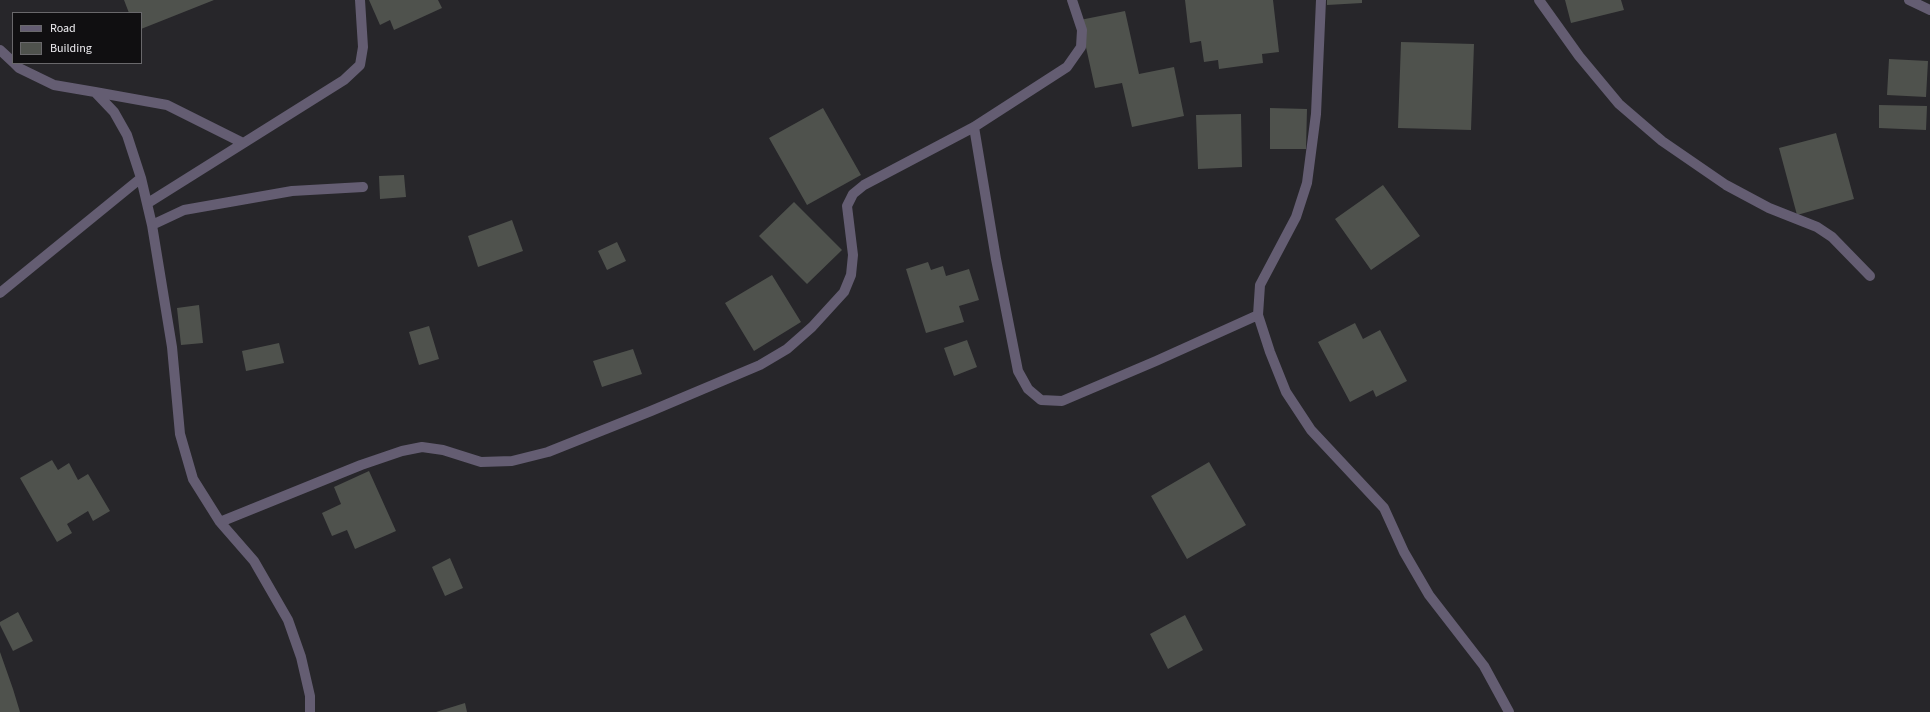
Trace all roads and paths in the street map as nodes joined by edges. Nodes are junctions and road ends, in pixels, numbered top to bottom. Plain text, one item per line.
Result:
1 (360, 0) edge
2 (1072, 0) edge
3 (1321, 0) edge
4 (1539, 0) edge
5 (1909, 0) edge
6 (1930, 10) edge
7 (0, 50) edge
8 (12, 62) edge
9 (14, 64) edge
10 (95, 92) junction
11 (974, 127) junction
12 (244, 143) junction
13 (141, 178) junction
14 (363, 187) dead end
15 (148, 203) junction
16 (152, 225) junction
17 (1870, 276) dead end
18 (0, 293) edge
19 (1258, 315) junction
20 (220, 522) junction
21 (310, 712) edge
22 (1509, 712) edge

1 - 12 street
2 - 11 street
3 - 19 street
4 - 17 street
5 - 6 street
7 - 8 street
9 - 10 street
10 - 12 street
10 - 13 street
11 - 19 street
11 - 20 street
12 - 15 street
13 - 15 street
13 - 18 street
14 - 16 street
15 - 16 street
16 - 20 street
19 - 22 street
20 - 21 street

